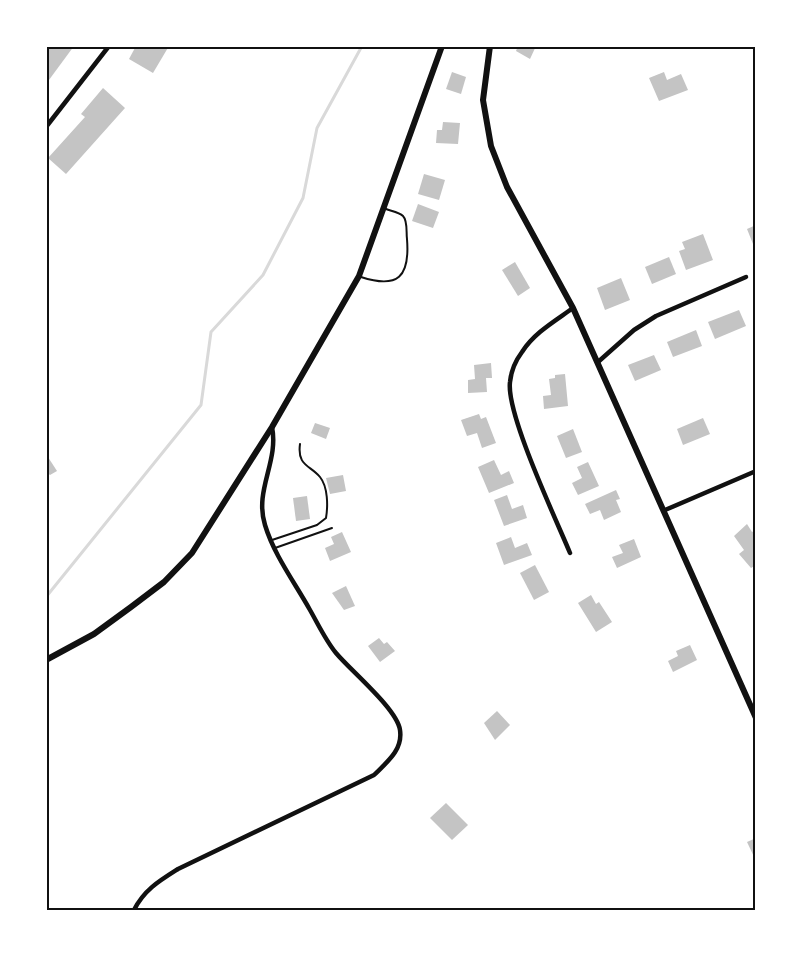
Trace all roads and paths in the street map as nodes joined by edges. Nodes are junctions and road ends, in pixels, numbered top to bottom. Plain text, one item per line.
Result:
1 (109, 46) edge
2 (442, 46) edge
3 (490, 46) edge
4 (46, 127) edge
5 (383, 207) junction
6 (359, 276) junction
7 (746, 277) dead end
8 (573, 308) junction
9 (598, 362) junction
10 (272, 427) junction
11 (300, 444) dead end
12 (756, 471) edge
13 (665, 510) junction
14 (332, 528) dead end
15 (272, 540) junction
16 (275, 548) junction
17 (570, 553) dead end
18 (46, 660) edge
19 (756, 718) edge
20 (134, 910) edge

1 - 4 street
2 - 5 street
3 - 8 street
5 - 6 street
5 - 6 lane
6 - 10 street
7 - 9 street
8 - 9 street
8 - 17 street
9 - 13 street
10 - 15 street
10 - 18 street
11 - 15 lane
12 - 13 street
13 - 19 street
14 - 16 lane
15 - 16 street
16 - 20 street

